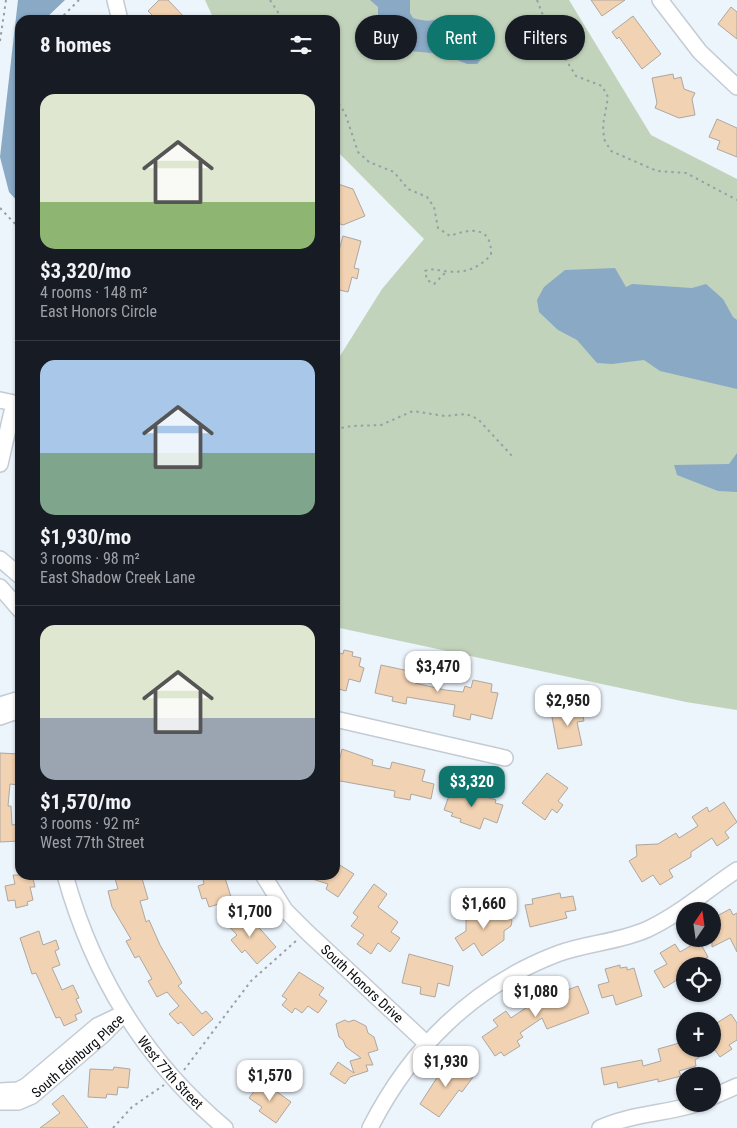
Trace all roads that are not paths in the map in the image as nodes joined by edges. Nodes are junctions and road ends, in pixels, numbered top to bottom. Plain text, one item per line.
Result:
1 (114, 0) edge
2 (660, 0) edge
3 (118, 15) edge
4 (737, 87) edge
5 (0, 400) edge
6 (5, 420) edge
7 (0, 464) edge
8 (0, 559) edge
9 (15, 572) edge
10 (0, 587) edge
11 (15, 604) edge
12 (15, 700) edge
13 (0, 704) edge
14 (15, 712) edge
15 (0, 717) edge
16 (340, 720) edge
17 (505, 758) dead end
18 (737, 870) edge
19 (66, 880) edge
20 (266, 880) edge
21 (124, 1014) junction
22 (426, 1043) junction
23 (737, 1086) edge
24 (721, 1093) edge
25 (14, 1099) edge
26 (0, 1102) edge
27 (676, 1110) edge
28 (225, 1128) edge
29 (370, 1128) edge
30 (600, 1128) edge

1 - 3 street
2 - 4 street
5 - 6 street
6 - 7 street
8 - 9 street
10 - 11 street
12 - 13 street
14 - 15 street
16 - 17 street
18 - 22 street
19 - 21 street, West 77th Street
20 - 22 street, South Honors Drive
21 - 25 street, South Edinburg Place
21 - 28 street, West 77th Street
22 - 29 street
23 - 24 street
25 - 26 street, South Edinburg Place
27 - 30 street

